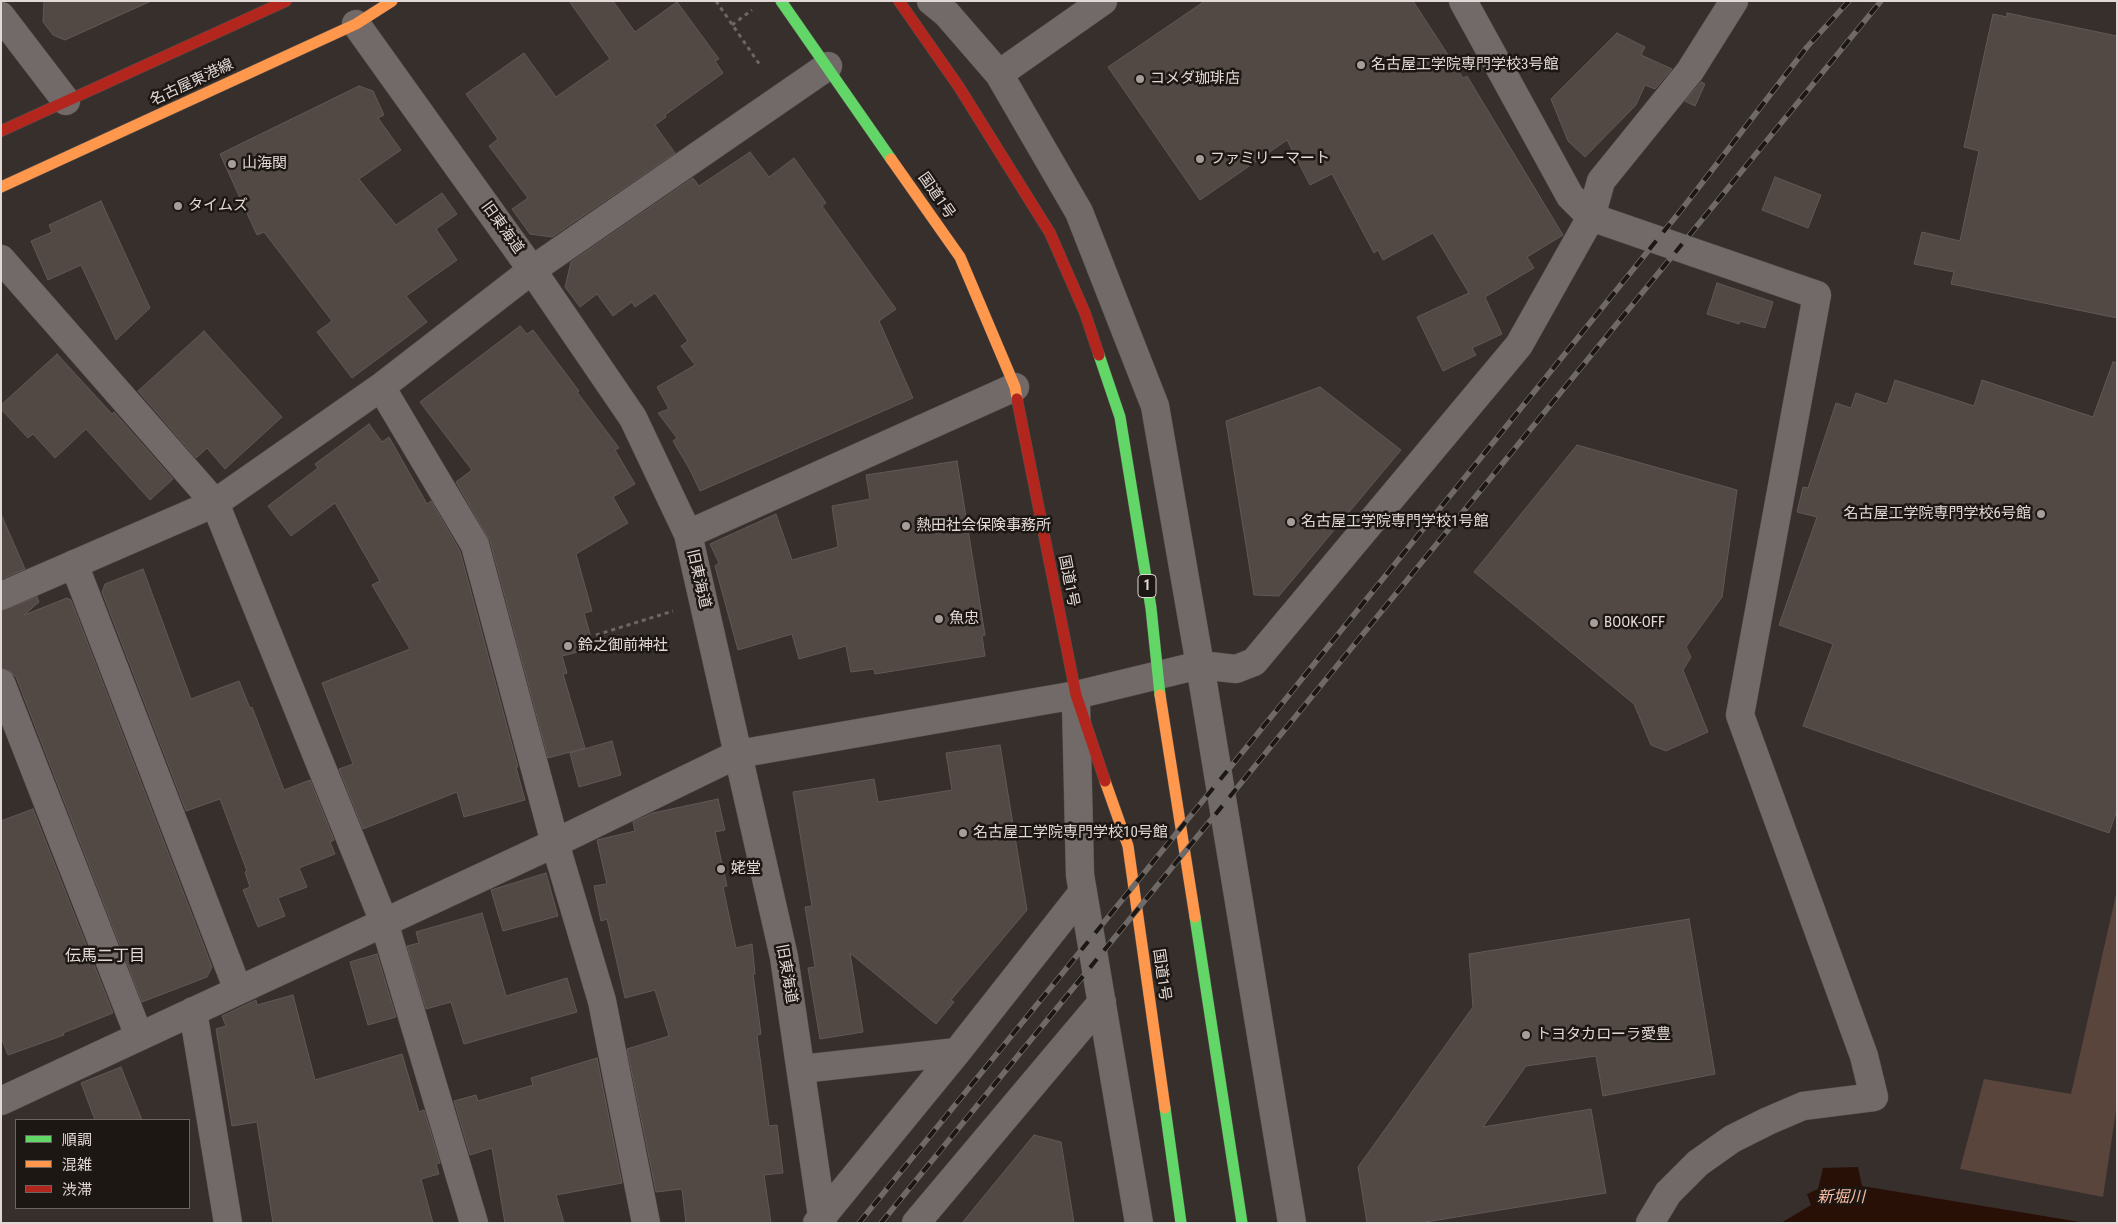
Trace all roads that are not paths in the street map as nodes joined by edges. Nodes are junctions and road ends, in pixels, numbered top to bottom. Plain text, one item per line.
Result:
1 (286, 1) edge
2 (392, 1) edge
3 (781, 1) edge
4 (899, 1) edge
5 (931, 1) edge
6 (1103, 1) edge
7 (1463, 1) edge
8 (1734, 1) edge
9 (1, 16) edge
10 (356, 24) junction
11 (828, 66) junction
12 (999, 74) junction
13 (66, 102) junction
14 (1, 131) edge
15 (1, 187) edge
16 (1591, 217) junction
17 (1, 260) edge
18 (532, 270) junction
19 (382, 387) junction
20 (1014, 388) junction
21 (216, 503) junction
22 (688, 534) junction
23 (74, 564) junction
24 (1, 596) edge
25 (1200, 666) junction
26 (1156, 676) junction
27 (1, 683) edge
28 (1076, 695) junction
29 (738, 754) junction
30 (555, 843) junction
31 (1083, 892) junction
32 (384, 922) junction
33 (238, 990) junction
34 (1102, 1002) junction
35 (193, 1011) junction
36 (139, 1036) junction
37 (957, 1052) junction
38 (801, 1068) junction
39 (3, 1096) edge
40 (821, 1220) edge
41 (228, 1223) edge
42 (474, 1223) edge
43 (646, 1223) edge
44 (916, 1223) edge
45 (1139, 1223) edge
46 (1181, 1223) edge
47 (1242, 1223) edge
48 (1292, 1223) edge
49 (1650, 1223) edge

1 - 13 main road
2 - 10 main road, 名古屋東港線
3 - 11 main road, 国道1号
4 - 26 main road, 1
5 - 12 street
6 - 12 street
7 - 16 street
8 - 16 street
9 - 13 street
10 - 15 main road, 名古屋東港線
10 - 18 street, 旧東海道
11 - 18 street
11 - 20 main road, 国道1号
12 - 25 street
13 - 14 main road
16 - 25 street
16 - 49 street
17 - 21 street
18 - 19 street
18 - 22 street, 旧東海道
19 - 21 street
19 - 30 street
20 - 22 street
20 - 28 main road, 国道1号
21 - 23 street
21 - 32 street
22 - 29 street, 旧東海道
23 - 24 street
23 - 33 street
25 - 26 street
25 - 48 street
26 - 28 street
26 - 47 main road, 1
27 - 36 street
28 - 29 street
28 - 31 street
28 - 46 main road, 国道1号
29 - 30 street
29 - 38 street, 旧東海道
30 - 32 street
30 - 43 street
31 - 34 street
31 - 37 street
32 - 33 street
32 - 42 street
33 - 35 street
34 - 44 street
34 - 45 street
35 - 36 street
35 - 41 street
36 - 39 street
37 - 38 street
37 - 40 street
38 - 40 street, 旧東海道

